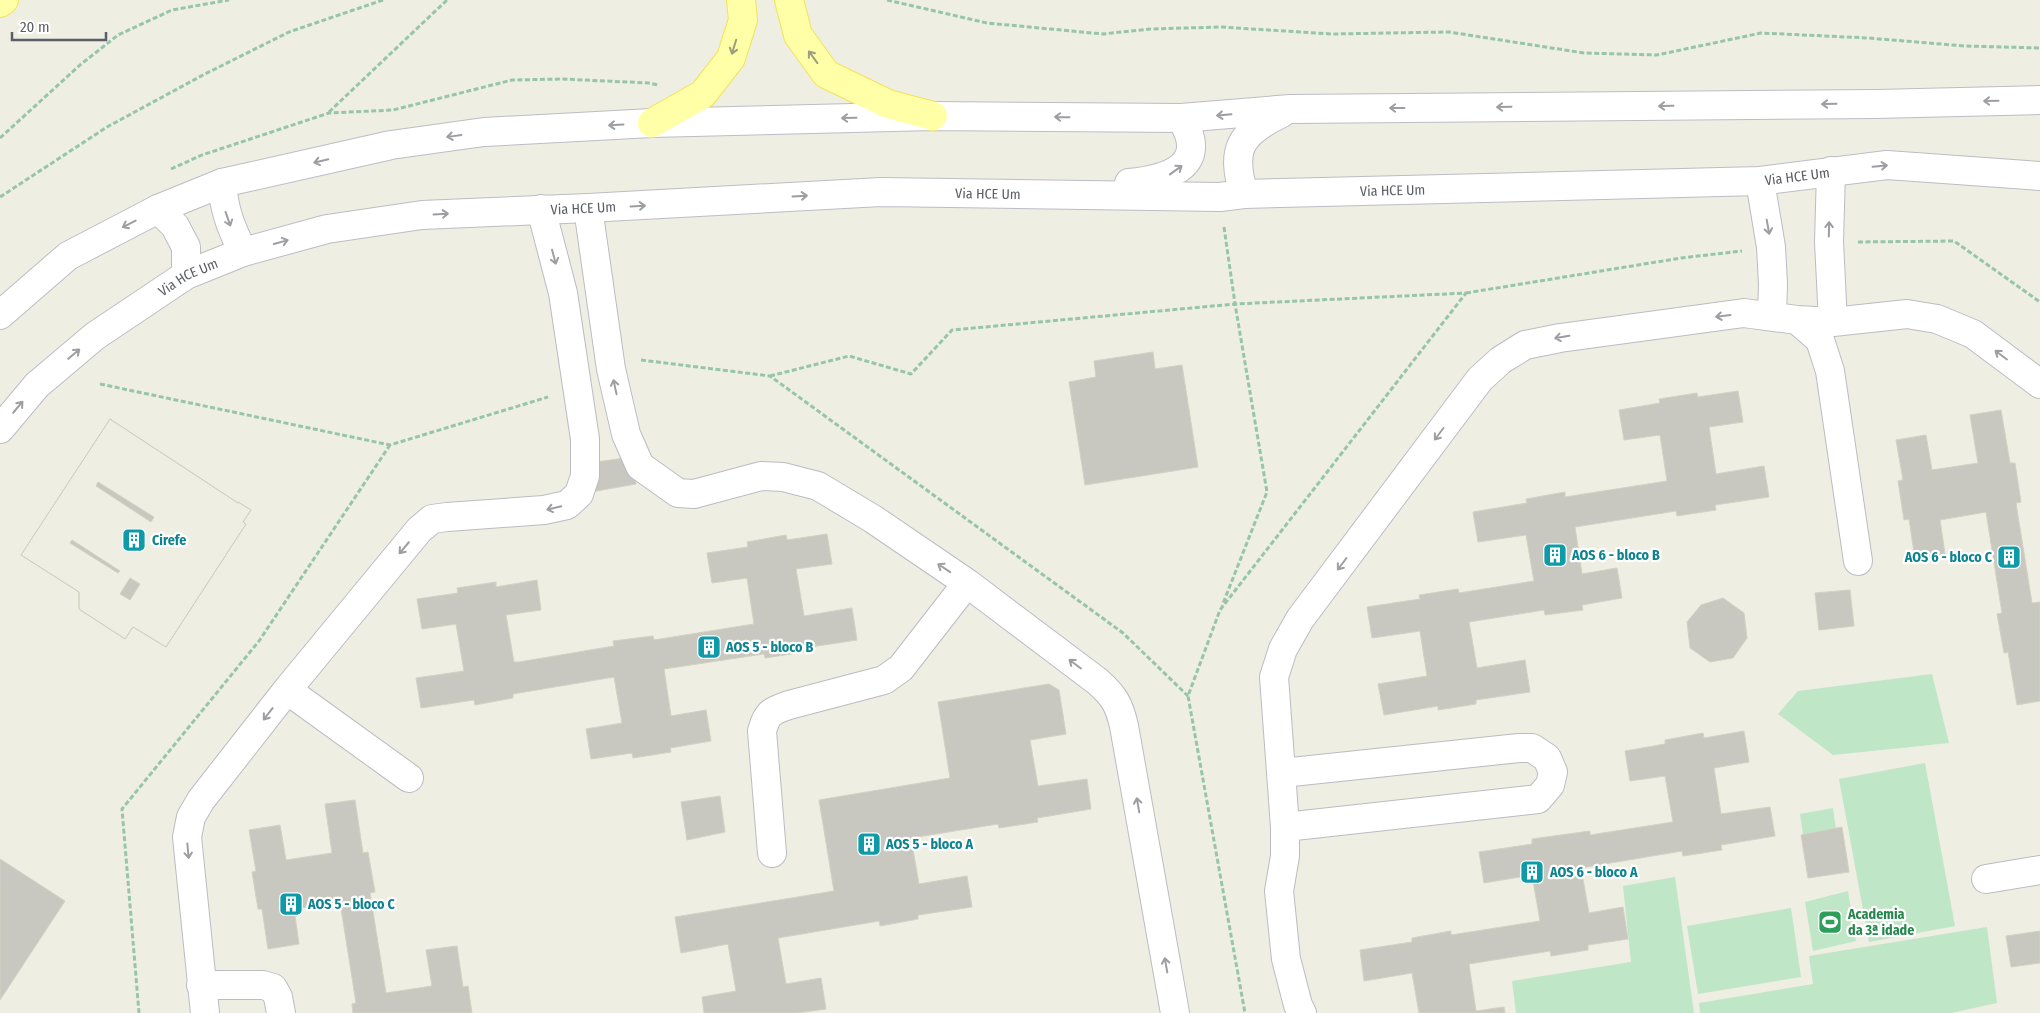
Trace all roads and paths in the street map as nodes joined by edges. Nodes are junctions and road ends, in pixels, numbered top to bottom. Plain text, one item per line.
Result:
1 (4, 0) edge
2 (229, 0) edge
3 (383, 0) edge
4 (447, 0) edge
5 (741, 0) edge
6 (789, 0) edge
7 (888, 0) edge
8 (0, 3) edge
9 (2040, 48) edge
10 (2040, 100) edge
11 (1290, 109) junction
12 (329, 113) dead end
13 (932, 116) junction
14 (1181, 118) junction
15 (652, 123) junction
16 (0, 138) edge
17 (2040, 167) edge
18 (1831, 171) junction
19 (2008, 175) junction
20 (2040, 176) edge
21 (1760, 181) junction
22 (222, 184) junction
23 (1008, 192) junction
24 (1232, 195) junction
25 (0, 197) edge
26 (588, 208) junction
27 (158, 209) junction
28 (541, 210) junction
29 (243, 252) junction
30 (186, 276) junction
31 (1234, 304) junction
32 (0, 316) edge
33 (1784, 318) junction
34 (1833, 322) junction
35 (638, 359) dead end
36 (770, 376) junction
37 (100, 384) dead end
38 (2040, 384) edge
39 (554, 396) dead end
40 (0, 429) edge
41 (626, 434) junction
42 (585, 439) junction
43 (390, 445) junction
44 (1858, 561) dead end
45 (967, 583) junction
46 (1220, 610) junction
47 (287, 690) junction
48 (1188, 696) junction
49 (1282, 773) junction
50 (409, 778) dead end
51 (1285, 826) junction
52 (772, 853) dead end
53 (2040, 870) edge
54 (1986, 879) dead end
55 (201, 985) junction
56 (139, 1013) edge
57 (205, 1013) edge
58 (282, 1013) edge
59 (1175, 1013) edge
60 (1245, 1013) edge
61 (1302, 1013) edge

1 - 8 main road
2 - 16 path
3 - 25 path
4 - 12 path
5 -> 15 main road
13 -> 6 main road
7 - 9 path
10 -> 11 street
11 -> 14 street
11 - 24 street
14 -> 13 street
13 -> 15 street
23 -> 14 street
15 -> 22 street
17 - 19 street
18 -> 19 street, Via HCE Um
18 - 21 street, Via HCE Um
34 -> 18 street
19 - 20 street, Via HCE Um
21 - 24 street, Via HCE Um
21 -> 33 street
22 - 27 street
22 -> 29 street
23 - 24 street, Via HCE Um
26 -> 23 street, Via HCE Um
24 - 31 path
26 - 28 street, Via HCE Um
41 -> 26 street
27 - 30 street
27 -> 32 street
29 -> 28 street, Via HCE Um
28 -> 42 street
29 - 30 street, Via HCE Um
40 -> 30 street, Via HCE Um
31 - 36 path
31 - 46 path
31 - 46 path
33 - 34 street
33 - 44 street
33 -> 49 street
38 -> 34 street
35 - 36 path
36 - 48 path
37 - 43 path
39 - 43 path
41 - 42 street
45 -> 41 street
42 -> 47 street
43 - 56 path
45 - 52 street
59 -> 45 street
46 - 48 path
47 - 50 street
47 -> 55 street
48 - 60 path
49 - 51 street
49 - 51 street
51 - 61 street
53 - 54 street
55 - 57 street
55 - 58 street

